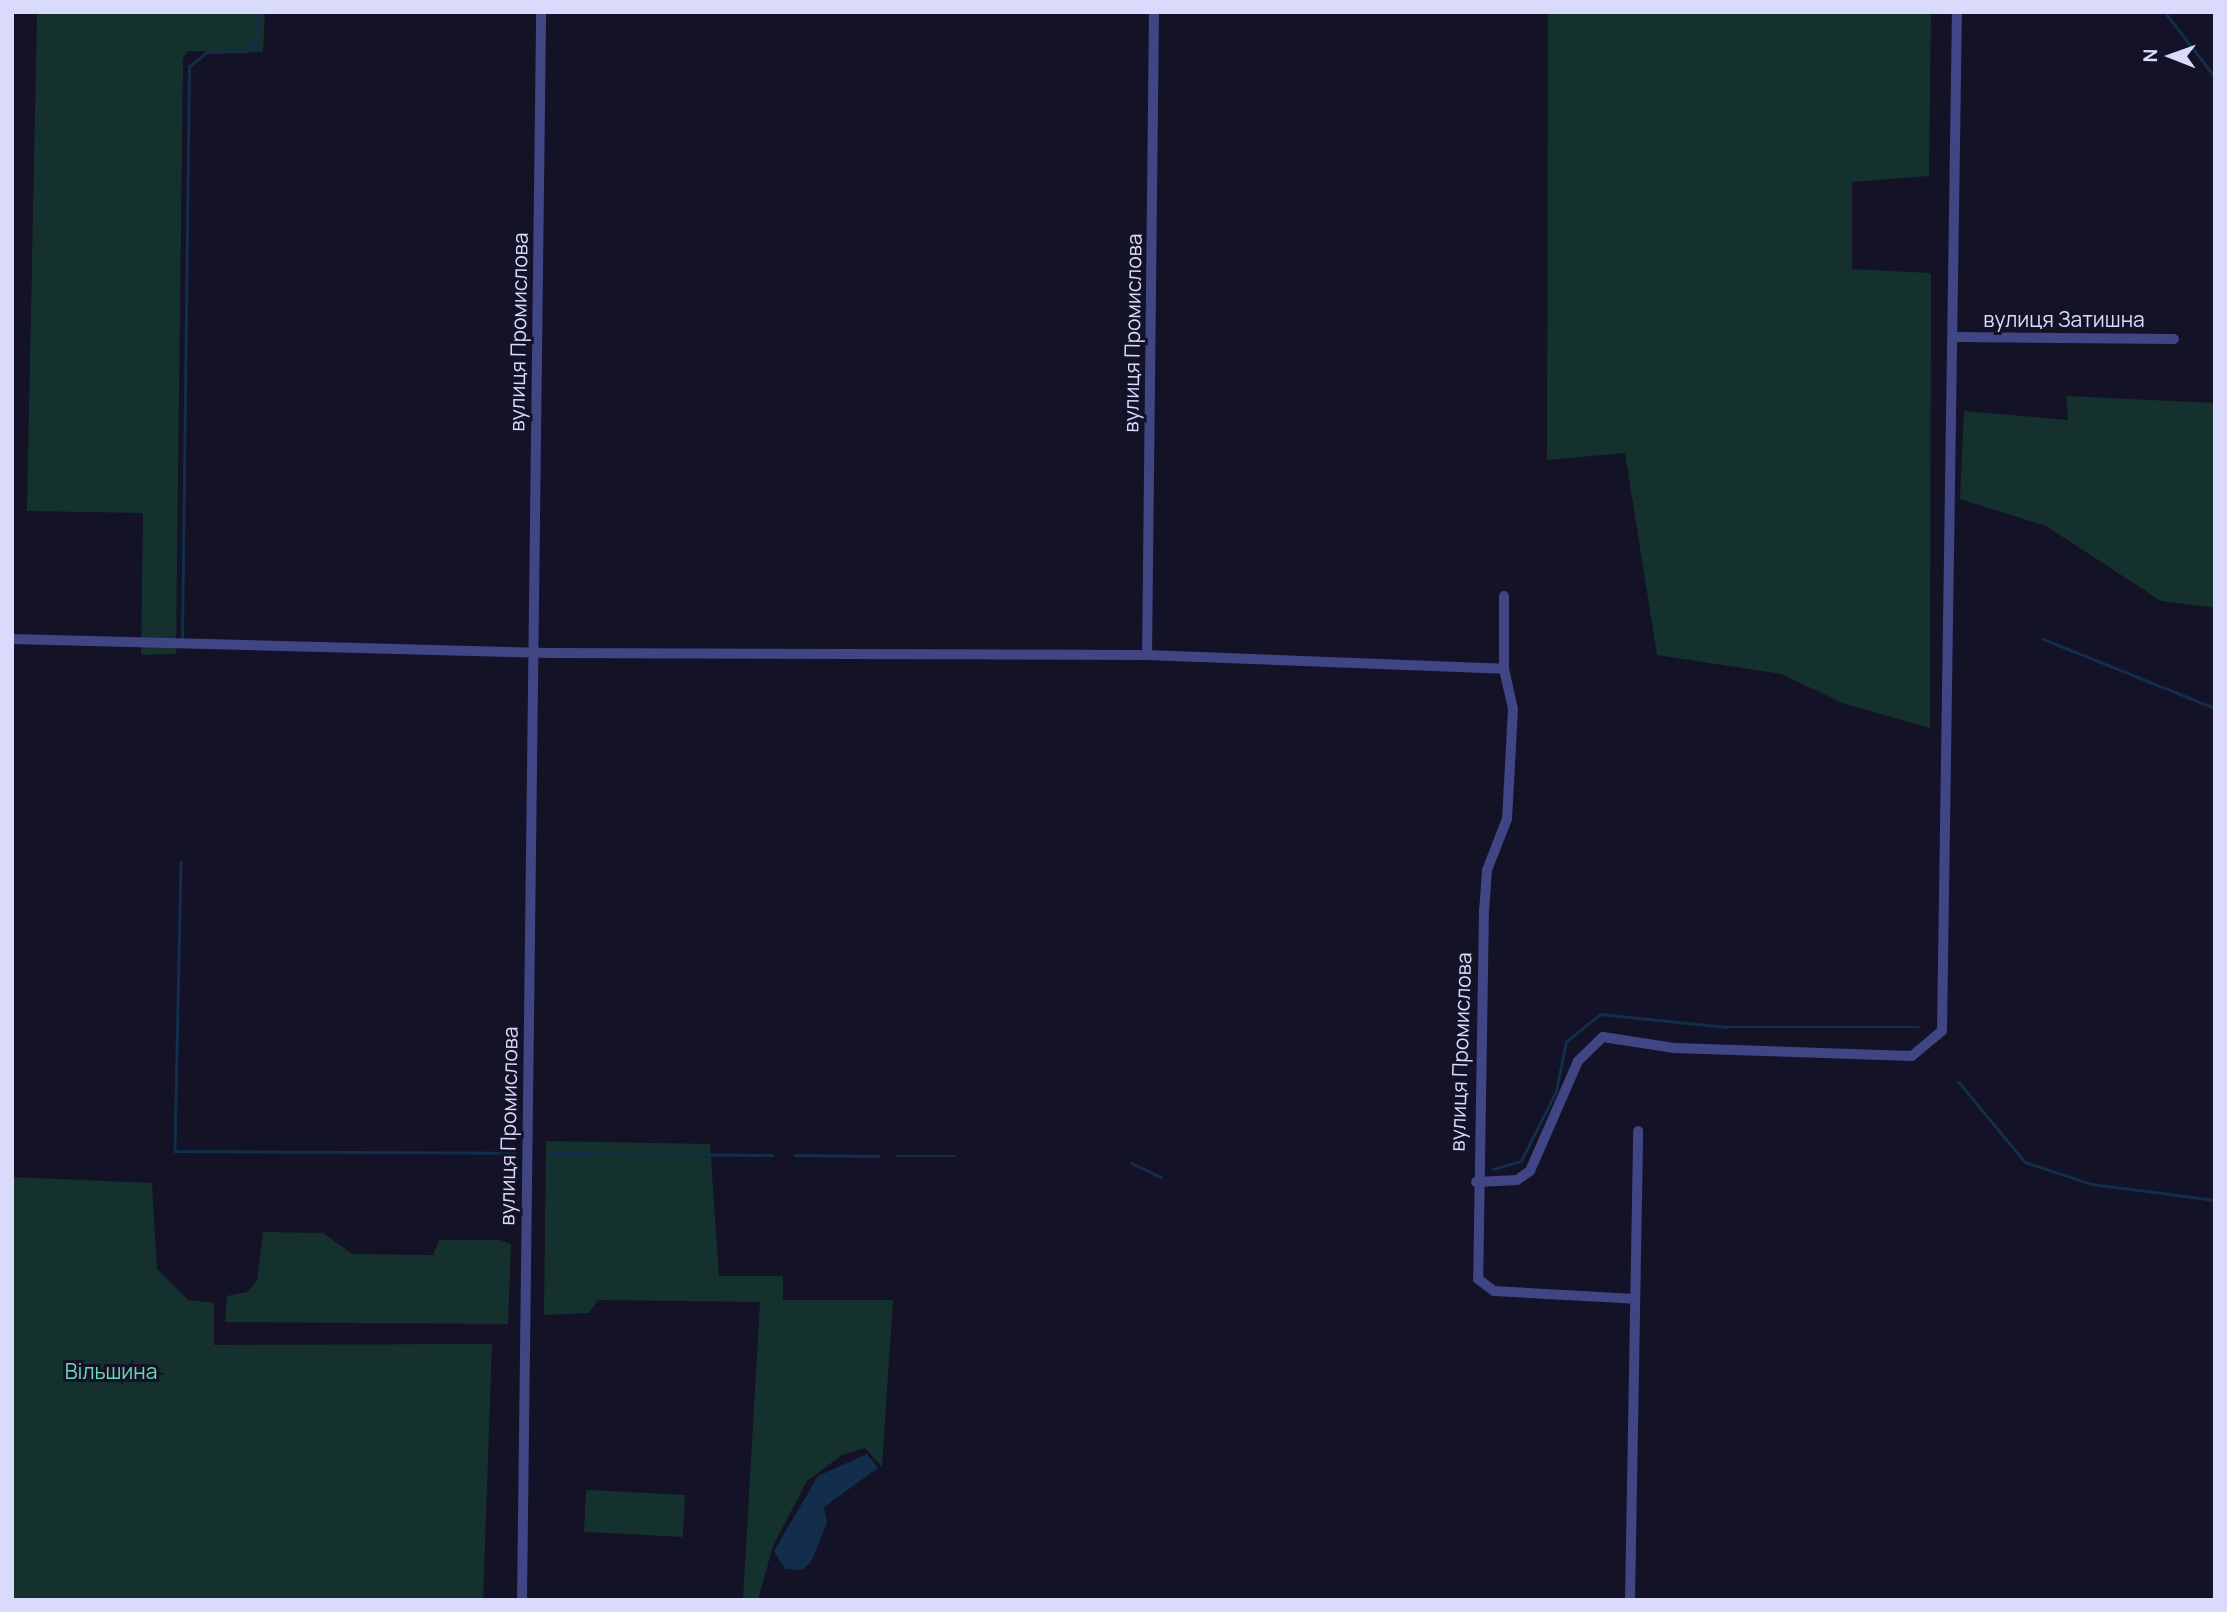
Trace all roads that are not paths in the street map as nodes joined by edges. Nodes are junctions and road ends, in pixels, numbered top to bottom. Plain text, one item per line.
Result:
1 (541, 12) edge
2 (1154, 12) edge
3 (1956, 12) edge
4 (1954, 337) junction
5 (2174, 339) dead end
6 (1504, 596) dead end
7 (12, 639) edge
8 (533, 652) junction
9 (1147, 655) junction
10 (1504, 668) junction
11 (1638, 1130) dead end
12 (1476, 1182) junction
13 (1635, 1299) junction
14 (522, 1600) edge
15 (1630, 1600) edge

1 - 8 street, вулиця Промислова
2 - 9 street, вулиця Промислова
3 - 4 street
4 - 5 street, вулиця Затишна
4 - 12 street
6 - 10 street, вулиця Промислова
7 - 8 street
8 - 9 street
8 - 14 street, вулиця Промислова
9 - 10 street
10 - 12 street, вулиця Промислова
11 - 13 street
12 - 13 street, вулиця Промислова
13 - 15 street

